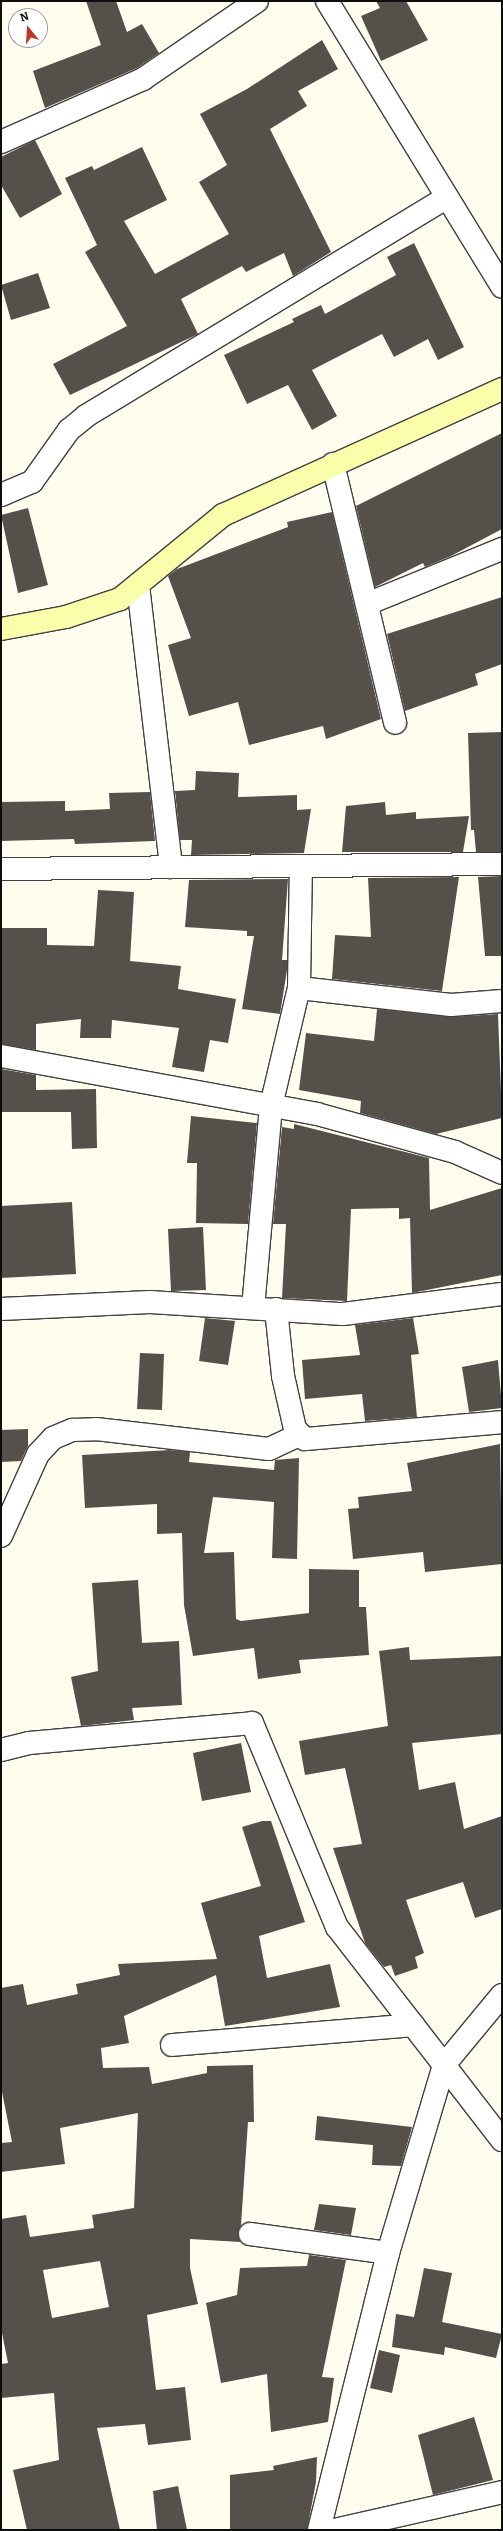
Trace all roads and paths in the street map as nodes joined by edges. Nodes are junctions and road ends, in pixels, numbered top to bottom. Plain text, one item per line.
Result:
1 (258, 1) edge
2 (328, 1) edge
3 (1, 142) edge
4 (447, 197) junction
5 (502, 287) edge
6 (502, 389) edge
7 (333, 464) junction
8 (1, 495) edge
9 (502, 549) edge
10 (138, 585) junction
11 (367, 604) junction
12 (1, 629) edge
13 (395, 723) dead end
14 (502, 864) edge
15 (301, 866) junction
16 (170, 867) junction
17 (1, 869) edge
18 (299, 988) junction
19 (502, 1001) edge
20 (1, 1056) edge
21 (271, 1106) junction
22 (502, 1173) edge
23 (502, 1294) edge
24 (253, 1308) junction
25 (276, 1309) junction
26 (1, 1310) edge
27 (502, 1422) edge
28 (299, 1435) junction
29 (1, 1536) edge
30 (1, 1750) edge
31 (502, 1995) edge
32 (413, 2025) junction
33 (172, 2045) dead end
34 (444, 2065) junction
35 (502, 2140) edge
36 (250, 2234) dead end
37 (388, 2253) junction
38 (502, 2492) edge
39 (319, 2530) edge
40 (334, 2530) edge

1 - 3 street
2 - 4 street
4 - 5 street
4 - 8 street
6 - 7 street
7 - 10 street
7 - 11 street
9 - 11 street
10 - 12 street
10 - 16 street
11 - 13 street
14 - 15 street
15 - 16 street
15 - 18 street
16 - 17 street
18 - 19 street
18 - 21 street
20 - 21 street
21 - 22 street
21 - 24 street
23 - 25 street
24 - 25 street
24 - 26 street
25 - 28 street
27 - 28 street
28 - 29 street
30 - 32 street
31 - 34 street
32 - 33 street
32 - 34 street
34 - 35 street
34 - 37 street
36 - 37 street
37 - 39 street
38 - 40 street

